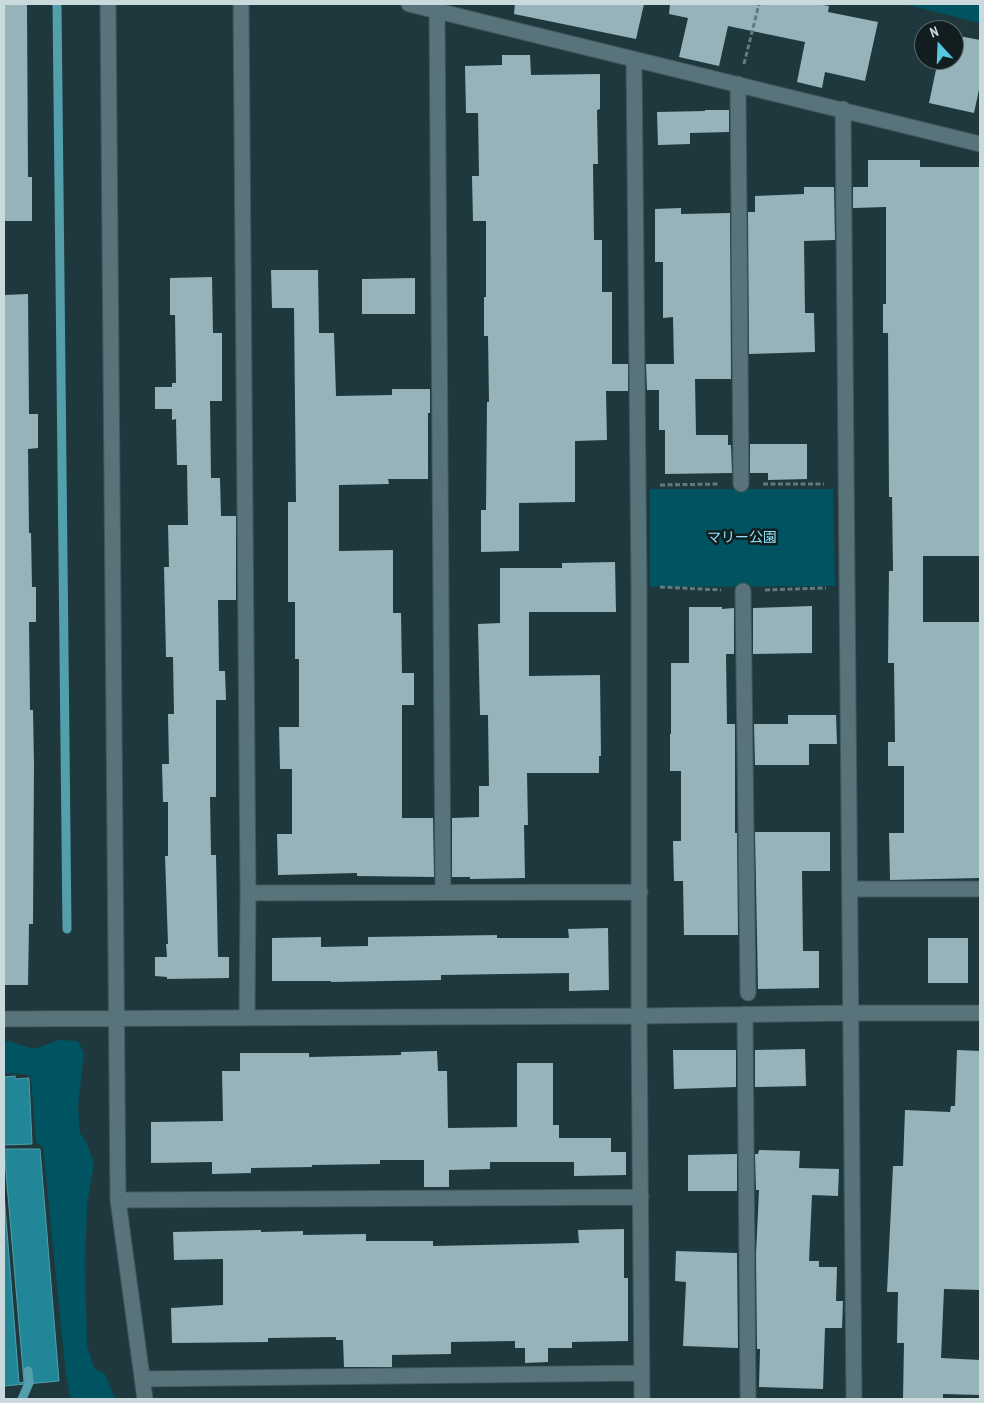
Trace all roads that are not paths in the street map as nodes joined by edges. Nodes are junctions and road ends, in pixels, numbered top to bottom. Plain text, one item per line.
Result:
1 (108, 4) edge
2 (241, 4) edge
3 (409, 4) edge
4 (437, 10) junction
5 (634, 59) junction
6 (738, 84) junction
7 (844, 110) junction
8 (980, 144) edge
9 (741, 484) dead end
10 (743, 591) dead end
11 (980, 888) edge
12 (851, 889) junction
13 (443, 892) junction
14 (640, 892) junction
15 (248, 893) junction
16 (748, 992) dead end
17 (852, 1012) junction
18 (980, 1013) edge
19 (745, 1014) junction
20 (639, 1016) junction
21 (118, 1018) junction
22 (247, 1018) junction
23 (4, 1019) edge
24 (641, 1197) junction
25 (118, 1200) junction
26 (642, 1373) junction
27 (142, 1379) junction
28 (145, 1399) edge
29 (642, 1399) edge
30 (748, 1399) edge
31 (854, 1399) edge

1 - 21 street
2 - 15 street
3 - 4 street
4 - 5 street
4 - 13 street
5 - 6 street
5 - 14 street
6 - 7 street
6 - 9 street
7 - 8 street
7 - 12 street
10 - 16 street
11 - 12 street
12 - 17 street
13 - 14 street
13 - 15 street
14 - 20 street
15 - 22 street
17 - 18 street
17 - 19 street
17 - 31 street
19 - 20 street
19 - 30 street
20 - 22 street
20 - 24 street
21 - 22 street
21 - 23 street
21 - 25 street
24 - 25 street
24 - 26 street
25 - 27 street
26 - 27 street
26 - 29 street
27 - 28 street

